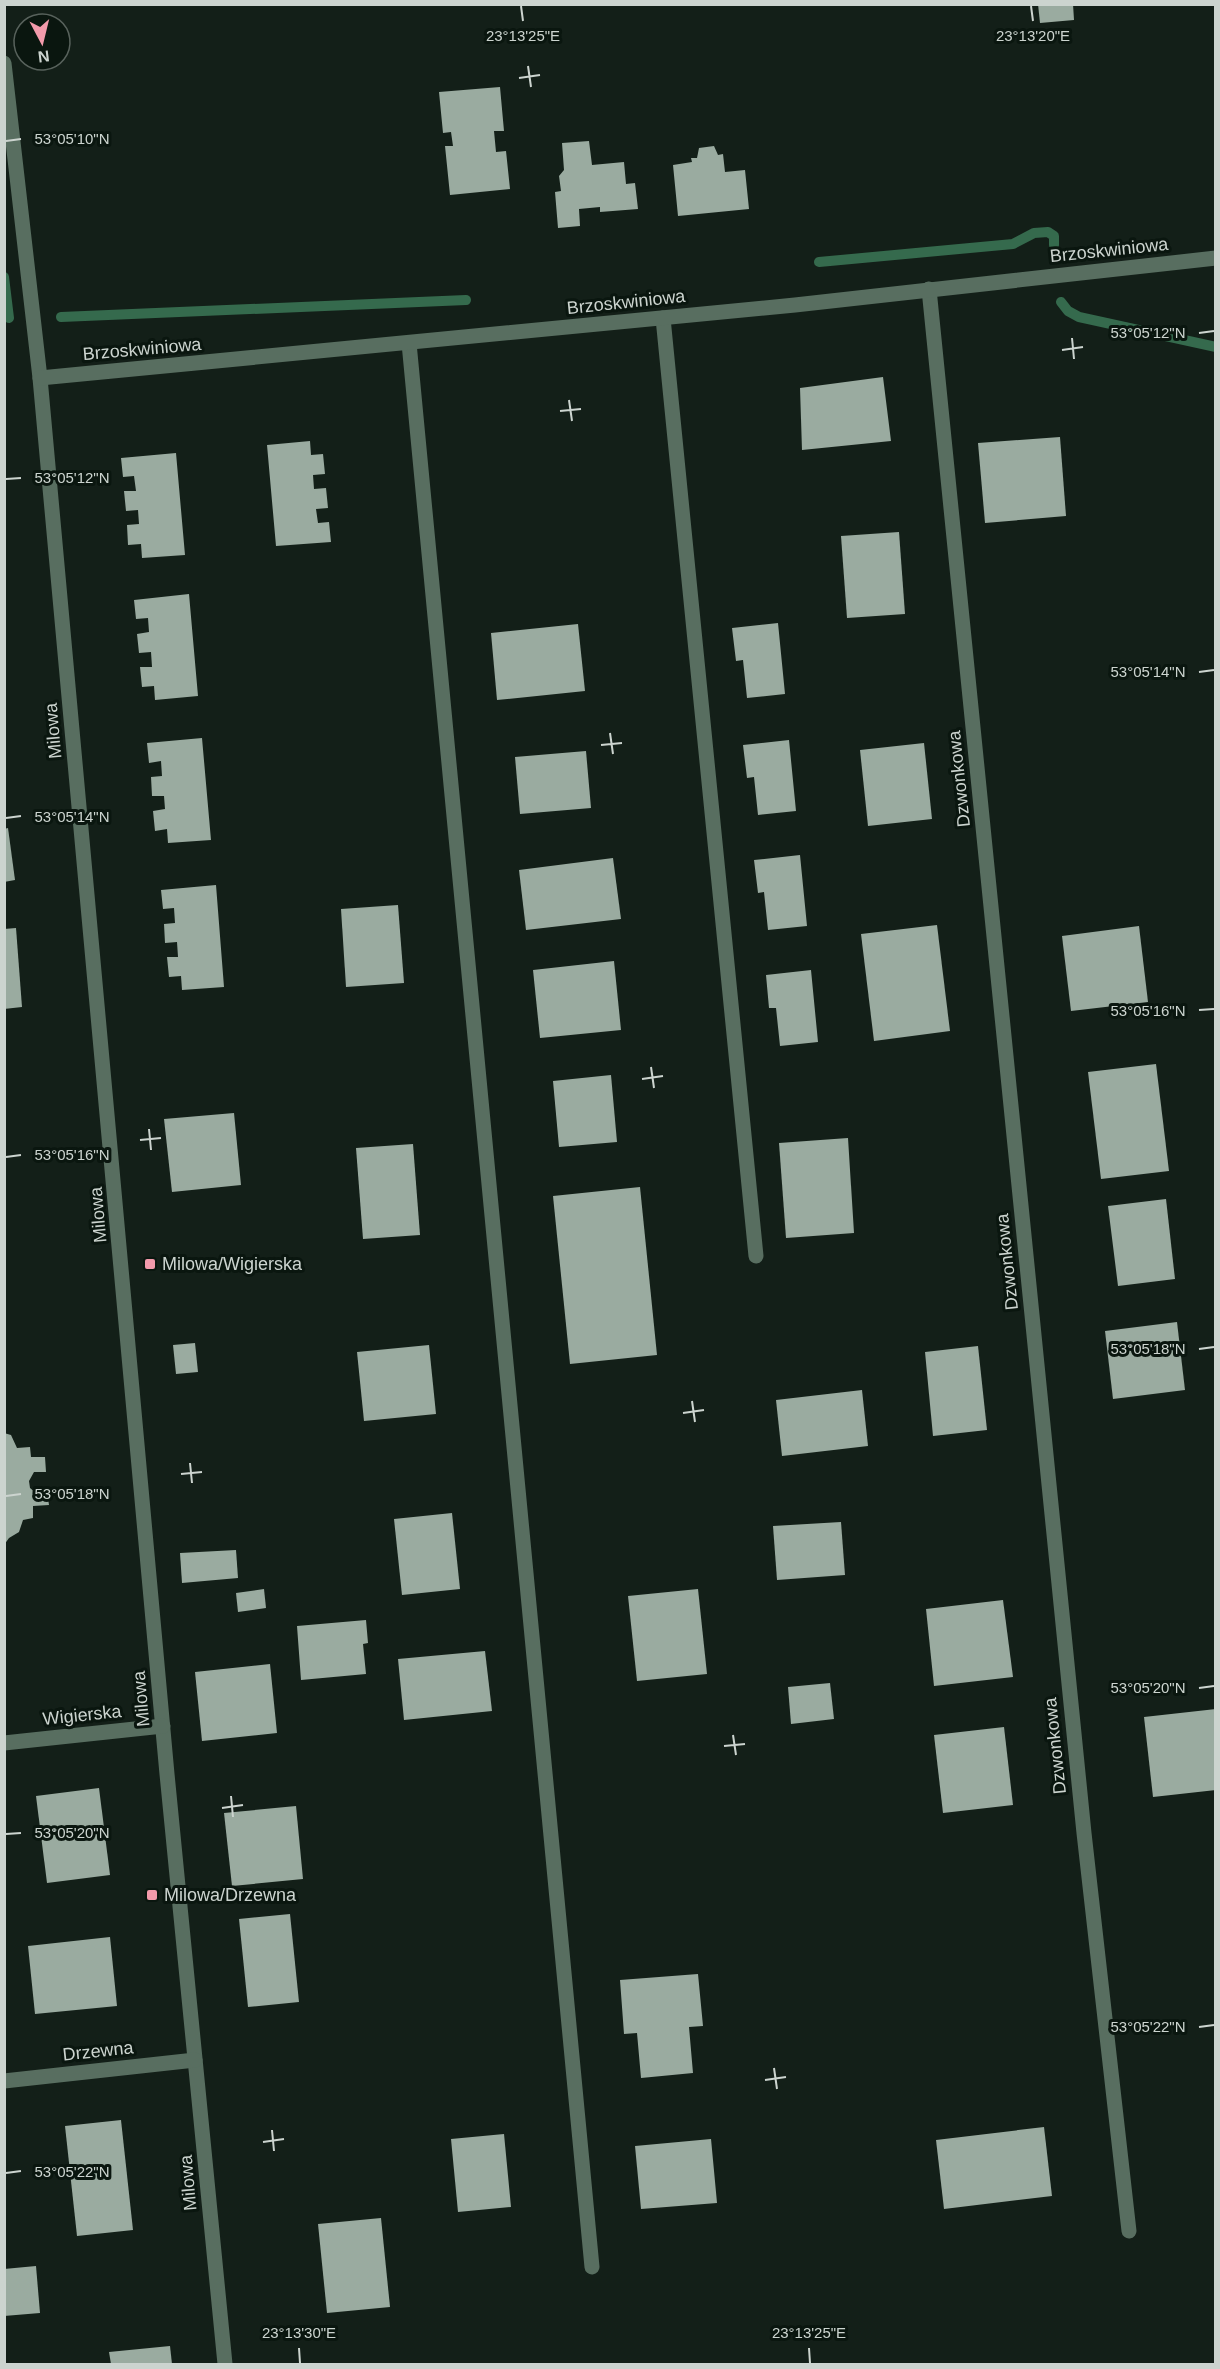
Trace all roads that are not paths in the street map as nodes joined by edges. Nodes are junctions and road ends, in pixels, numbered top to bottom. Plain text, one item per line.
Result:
1 (4, 63) edge
2 (1215, 258) edge
3 (929, 289) junction
4 (663, 318) junction
5 (409, 343) junction
6 (40, 378) junction
7 (756, 1256) dead end
8 (163, 1726) junction
9 (4, 1743) edge
10 (195, 2060) junction
11 (4, 2081) edge
12 (1129, 2231) dead end
13 (592, 2267) dead end
14 (225, 2364) edge

1 - 6 street, Milowa
2 - 3 street, Brzoskwiniowa
3 - 4 street, Brzoskwiniowa
3 - 12 street, Dzwonkowa
4 - 5 street, Brzoskwiniowa
4 - 7 street
5 - 6 street, Brzoskwiniowa
5 - 13 street
6 - 8 street, Milowa
8 - 9 street, Wigierska
8 - 10 street, Milowa
10 - 11 street, Drzewna
10 - 14 street, Milowa

